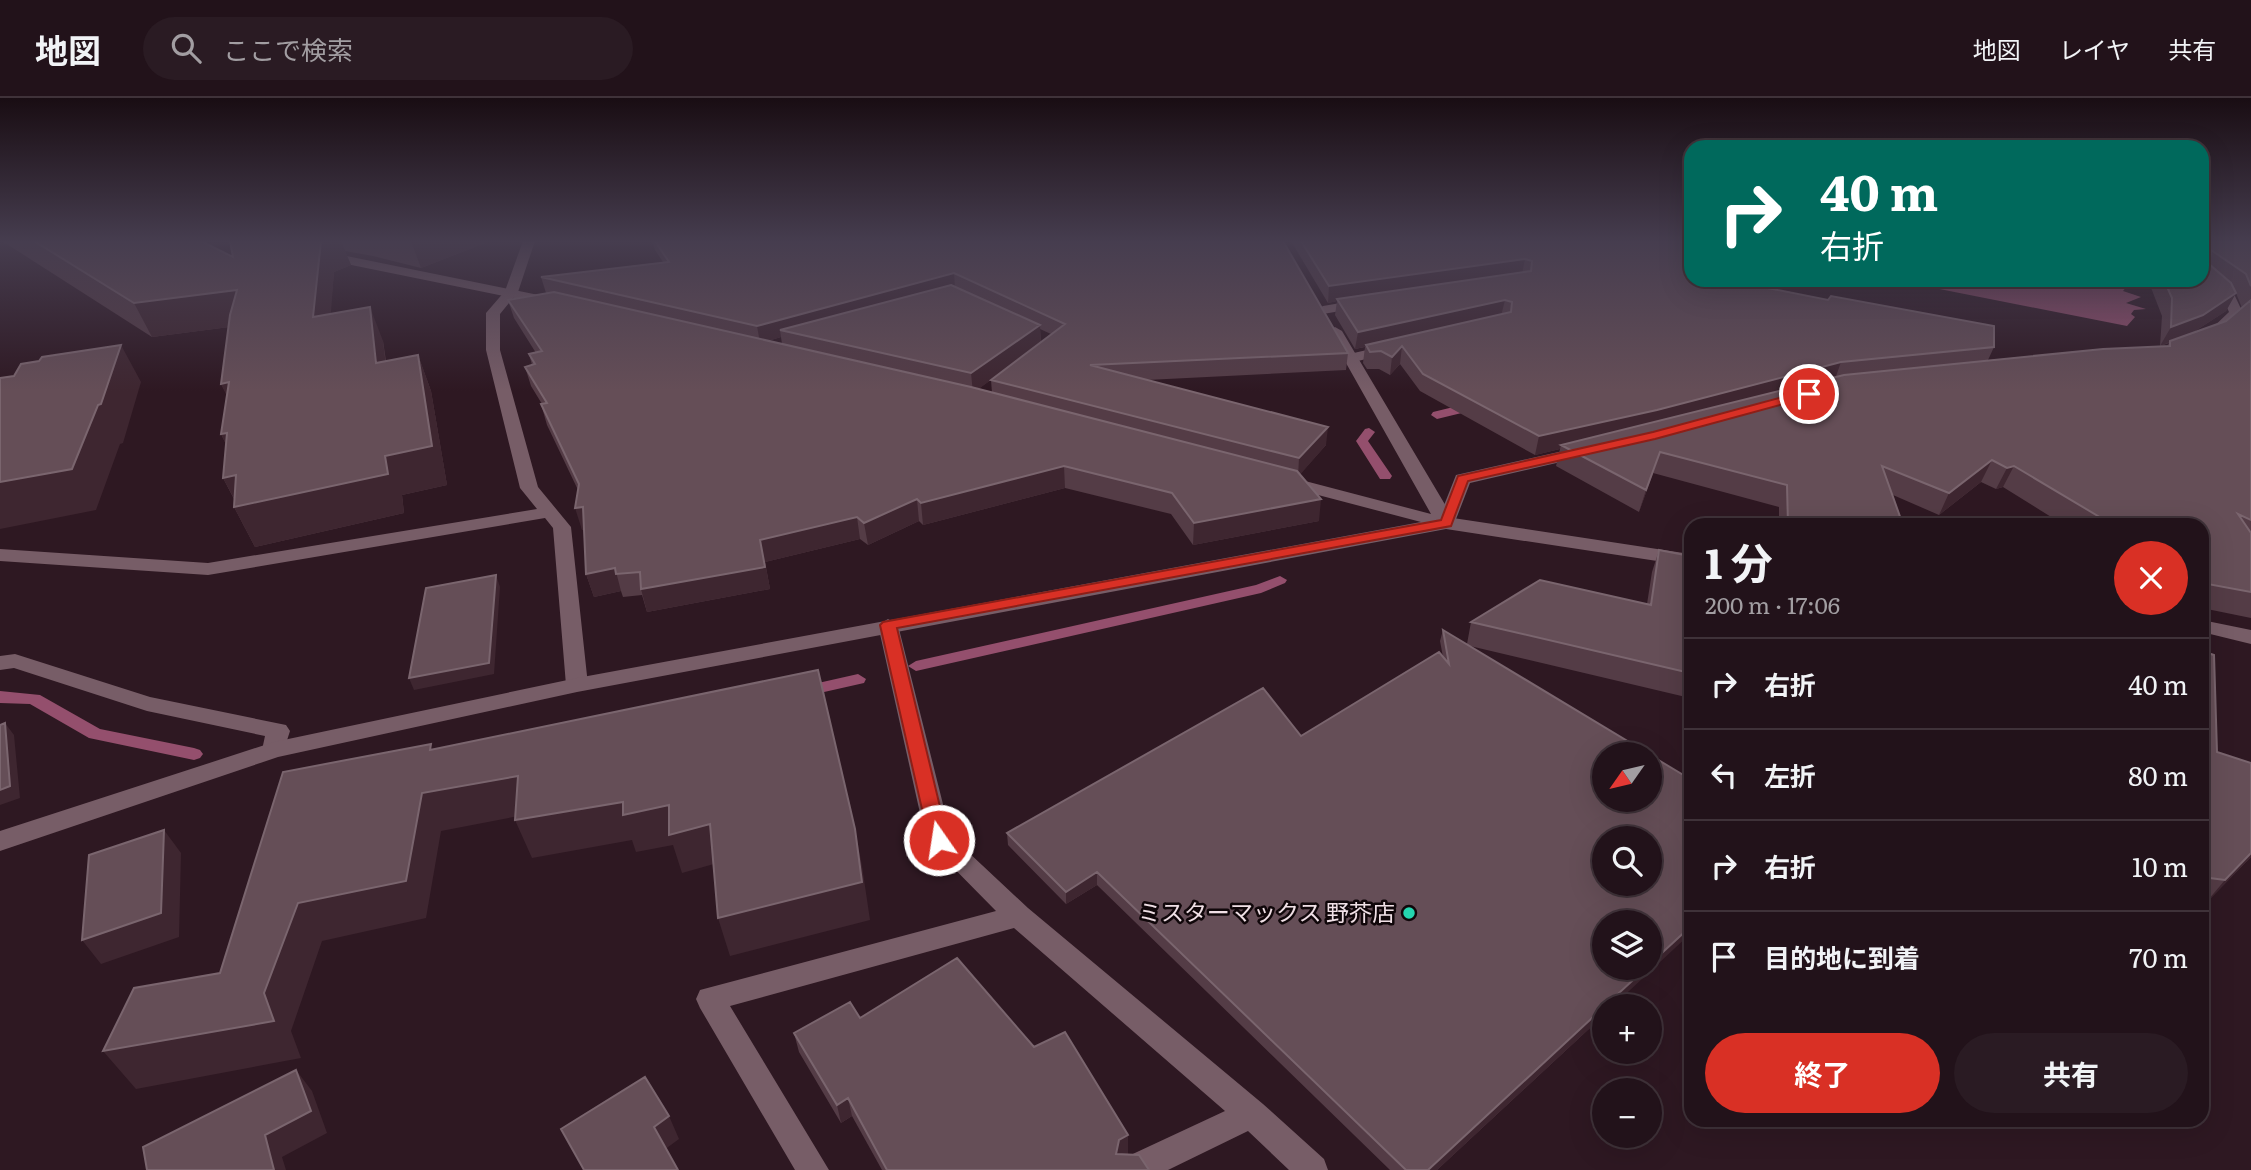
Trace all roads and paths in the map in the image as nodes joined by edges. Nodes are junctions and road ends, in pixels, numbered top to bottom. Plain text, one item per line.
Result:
1 (506, 291) edge
2 (2222, 291) edge
3 (511, 292) junction
4 (1374, 302) edge
5 (579, 307) edge
6 (2203, 340) edge
7 (1414, 344) edge
8 (1350, 358) junction
9 (1603, 447) edge
10 (1272, 477) edge
11 (550, 512) junction
12 (1446, 523) junction
13 (0, 555) edge
14 (1684, 559) edge
15 (888, 625) junction
16 (2209, 628) edge
17 (2251, 637) edge
18 (0, 663) edge
19 (577, 685) junction
20 (274, 750) junction
21 (0, 841) edge
22 (1018, 916) junction
23 (1252, 1114) junction
24 (813, 1170) edge
25 (1134, 1170) edge
26 (1312, 1170) edge

1 - 3 street
2 - 6 street
3 - 5 street
3 - 11 street
4 - 8 street
7 - 8 street
8 - 12 street
9 - 12 street
10 - 12 street
11 - 13 street
11 - 19 street
12 - 14 street
12 - 15 street
15 - 19 street
15 - 22 street
16 - 17 street
18 - 20 street
19 - 20 street
20 - 21 street
22 - 23 street
22 - 24 street
23 - 25 street
23 - 26 street

